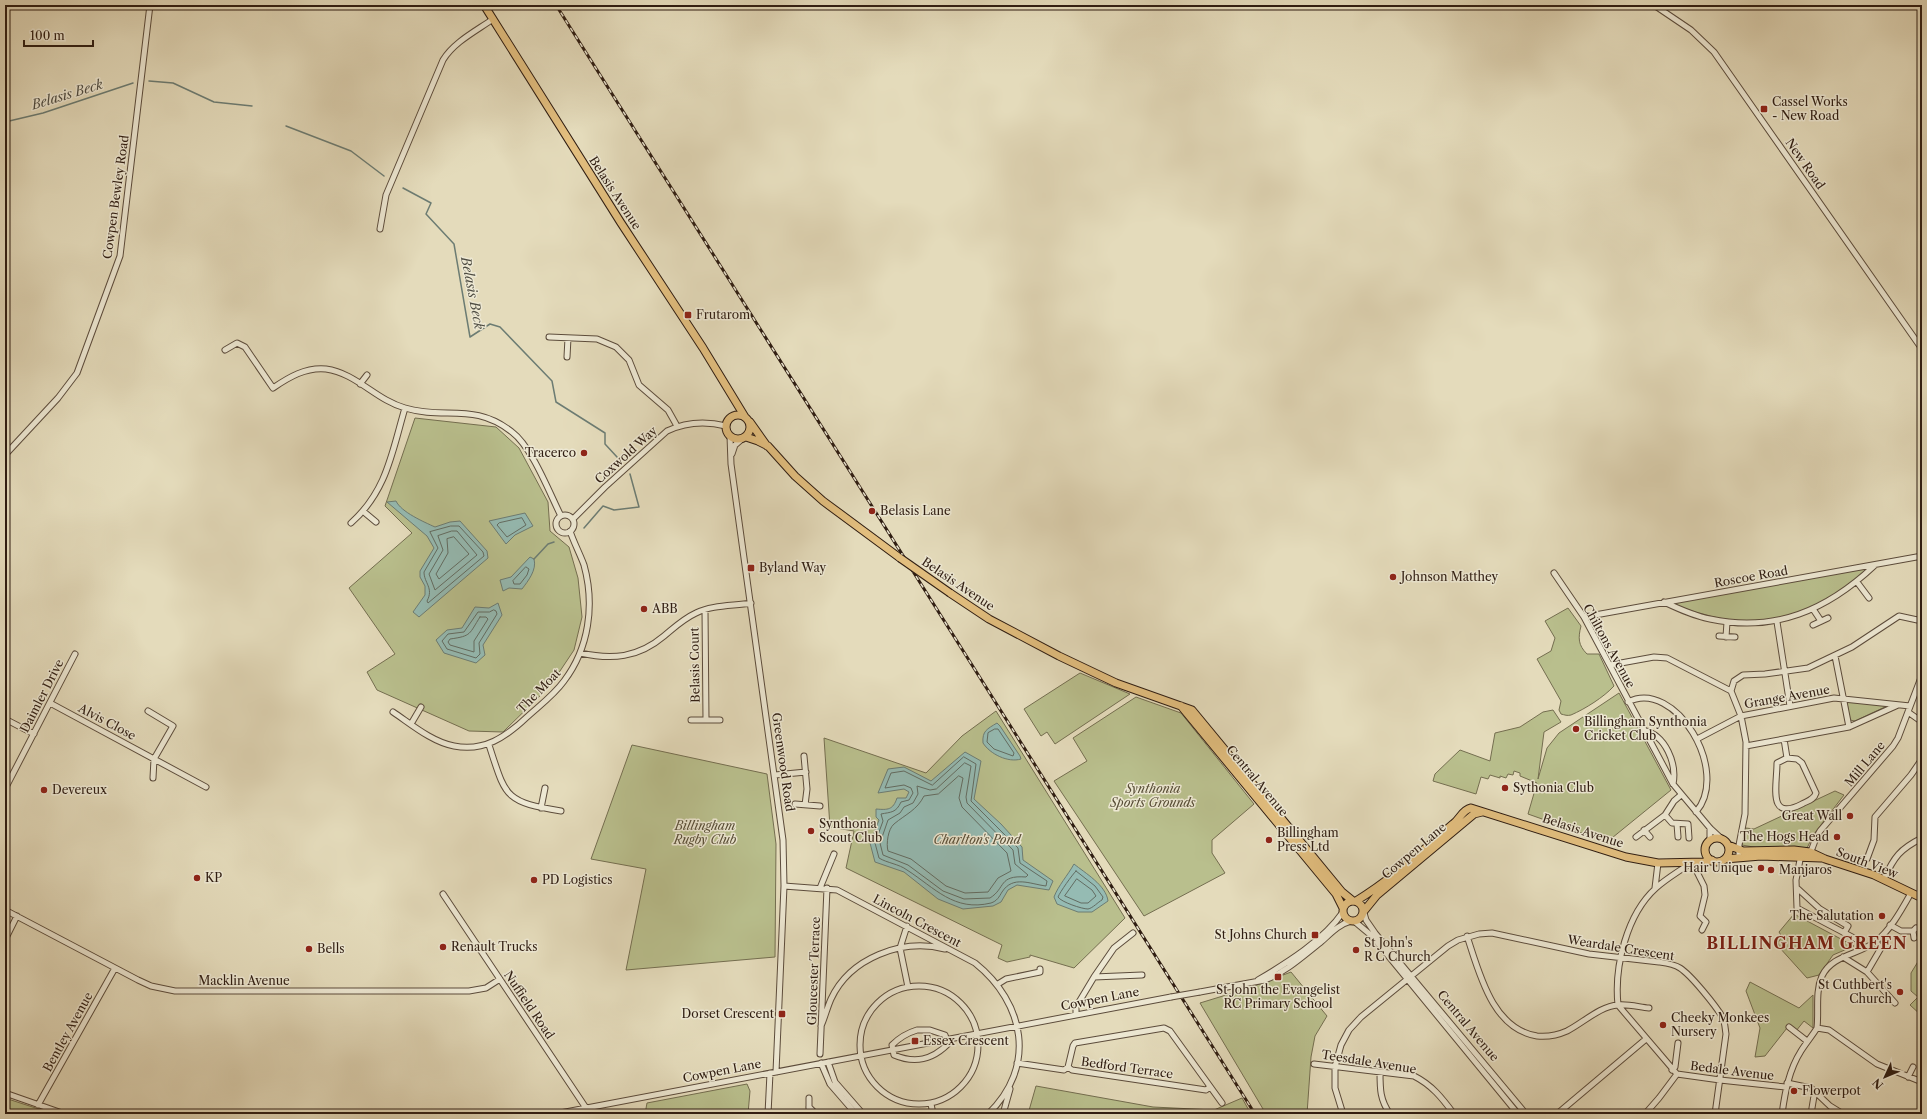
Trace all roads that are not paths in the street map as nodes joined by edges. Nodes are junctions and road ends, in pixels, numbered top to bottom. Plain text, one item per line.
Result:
1 (150, 5) edge
2 (484, 5) edge
3 (1654, 5) edge
4 (493, 19) junction
5 (380, 229) dead end
6 (549, 337) dead end
7 (568, 338) junction
8 (1922, 349) edge
9 (225, 350) dead end
10 (567, 357) dead end
11 (367, 374) dead end
12 (360, 384) junction
13 (730, 392) junction
14 (405, 408) junction
15 (746, 419) junction
16 (728, 422) junction
17 (677, 426) junction
18 (730, 436) junction
19 (744, 438) junction
20 (768, 446) junction
21 (5, 455) edge
22 (731, 457) junction
23 (364, 512) junction
24 (561, 516) junction
25 (573, 519) junction
26 (376, 522) dead end
27 (351, 523) dead end
28 (570, 532) junction
29 (1922, 556) edge
30 (1875, 565) junction
31 (1554, 573) dead end
32 (1857, 582) junction
33 (1871, 588) dead end
34 (1866, 592) junction
35 (1869, 598) dead end
36 (1664, 602) junction
37 (751, 603) junction
38 (1813, 609) junction
39 (705, 610) junction
40 (1584, 617) junction
41 (1828, 618) dead end
42 (1821, 621) junction
43 (1922, 621) edge
44 (1727, 622) junction
45 (1777, 622) junction
46 (1813, 625) dead end
47 (1719, 636) dead end
48 (1726, 637) junction
49 (1735, 637) dead end
50 (580, 653) junction
51 (75, 654) dead end
52 (1836, 656) junction
53 (1610, 665) junction
54 (1785, 671) junction
55 (1922, 675) edge
56 (1731, 691) junction
57 (1843, 698) junction
58 (1628, 702) junction
59 (50, 703) junction
60 (1898, 705) junction
61 (1181, 706) junction
62 (1790, 706) junction
63 (1910, 706) junction
64 (421, 707) dead end
65 (1192, 710) joint
66 (148, 711) dead end
67 (393, 712) dead end
68 (1908, 712) junction
69 (1740, 716) junction
70 (5, 720) edge
71 (691, 720) dead end
72 (706, 720) junction
73 (720, 720) dead end
74 (1922, 722) edge
75 (411, 724) junction
76 (1848, 727) junction
77 (1643, 730) junction
78 (34, 734) junction
79 (1697, 739) junction
80 (1784, 739) junction
81 (489, 744) junction
82 (1746, 746) junction
83 (804, 756) dead end
84 (1787, 758) junction
85 (154, 759) junction
86 (1922, 759) edge
87 (1236, 768) junction
88 (806, 772) junction
89 (775, 775) junction
90 (153, 778) dead end
91 (1673, 784) junction
92 (206, 787) dead end
93 (545, 788) dead end
94 (5, 789) edge
95 (1681, 795) junction
96 (795, 804) dead end
97 (805, 805) junction
98 (820, 806) dead end
99 (541, 808) junction
100 (1466, 809) joint
101 (561, 811) dead end
102 (1482, 812) junction
103 (1696, 812) junction
104 (1665, 815) junction
105 (1677, 824) junction
106 (1710, 828) junction
107 (1644, 830) junction
108 (1636, 837) dead end
109 (1650, 837) dead end
110 (1678, 838) dead end
111 (1689, 838) dead end
112 (1922, 838) edge
113 (1710, 841) junction
114 (1726, 843) junction
115 (1706, 849) junction
116 (834, 853) dead end
117 (1739, 854) junction
118 (1801, 854) junction
119 (1810, 854) junction
120 (1725, 859) junction
121 (1825, 859) joint
122 (1712, 860) junction
123 (1862, 861) dead end
124 (1693, 862) junction
125 (1658, 863) junction
126 (1884, 879) junction
127 (784, 886) junction
128 (820, 888) junction
129 (827, 888) junction
130 (1655, 888) junction
131 (1797, 888) junction
132 (1911, 893) junction
133 (442, 894) dead end
134 (1922, 898) edge
135 (1354, 901) junction
136 (5, 910) edge
137 (1343, 910) junction
138 (1364, 912) junction
139 (17, 916) junction
140 (1834, 917) junction
141 (1352, 921) junction
142 (1830, 925) junction
143 (1890, 925) junction
144 (906, 926) junction
145 (1702, 930) dead end
146 (1133, 933) dead end
147 (1844, 933) junction
148 (1467, 936) junction
149 (1914, 938) dead end
150 (1856, 939) dead end
151 (5, 940) edge
152 (1876, 942) junction
153 (900, 948) junction
154 (954, 951) junction
155 (1303, 953) junction
156 (1843, 957) junction
157 (1621, 959) junction
158 (115, 968) junction
159 (1040, 969) dead end
160 (1867, 972) junction
161 (1142, 975) dead end
162 (1412, 975) junction
163 (1094, 977) junction
164 (500, 979) junction
165 (1407, 979) junction
166 (998, 984) junction
167 (908, 987) junction
168 (822, 996) junction
169 (831, 999) junction
170 (1895, 1003) dead end
171 (1618, 1004) junction
172 (1649, 1008) dead end
173 (1076, 1015) junction
174 (1449, 1021) junction
175 (1445, 1025) junction
176 (822, 1026) junction
177 (1017, 1026) junction
178 (1789, 1027) dead end
179 (1817, 1028) junction
180 (977, 1033) junction
181 (947, 1039) junction
182 (1646, 1039) junction
183 (1807, 1041) junction
184 (1678, 1043) dead end
185 (892, 1050) junction
186 (820, 1054) dead end
187 (861, 1056) junction
188 (828, 1062) junction
189 (821, 1063) junction
190 (1017, 1063) junction
191 (1314, 1064) dead end
192 (1068, 1067) junction
193 (1335, 1067) junction
194 (1913, 1067) dead end
195 (776, 1072) junction
196 (1380, 1072) junction
197 (1675, 1072) junction
198 (770, 1073) junction
199 (1492, 1073) junction
200 (1488, 1077) junction
201 (1908, 1077) junction
202 (1013, 1078) junction
203 (1720, 1080) junction
204 (1922, 1082) edge
205 (1787, 1085) junction
206 (1210, 1087) junction
207 (5, 1093) edge
208 (1817, 1093) junction
209 (809, 1098) dead end
210 (1222, 1103) dead end
211 (931, 1104) junction
212 (38, 1105) junction
213 (809, 1107) junction
214 (586, 1108) junction
215 (65, 1114) edge
216 (555, 1114) edge
217 (768, 1114) edge
218 (809, 1114) edge
219 (816, 1114) edge
220 (856, 1114) edge
221 (863, 1114) edge
222 (932, 1114) edge
223 (988, 1114) edge
224 (1003, 1114) edge
225 (1343, 1114) edge
226 (1390, 1114) edge
227 (1454, 1114) edge
228 (1518, 1114) edge
229 (1526, 1114) edge
230 (1557, 1114) edge
231 (1645, 1114) edge
232 (1716, 1114) edge
233 (1782, 1114) edge
234 (1811, 1114) edge
235 (1843, 1114) edge

1 - 21 street, Cowpen Bewley Road
2 - 4 main road, Belasis Avenue
3 - 8 street, New Road
4 - 5 street
4 - 13 main road, Belasis Avenue
6 - 7 street
7 - 10 street
7 - 17 street
9 - 12 street
11 - 12 street
12 - 14 street
13 - 15 main road, Belasis Avenue
13 - 16 main road, Belasis Avenue
14 - 23 street
14 - 24 street
15 - 16 main road
15 - 19 main road
15 - 20 main road, Belasis Avenue
16 - 17 street, Coxwold Way
16 - 18 main road
17 - 25 street, Coxwold Way
18 - 19 main road
18 - 22 street, Greenwood Road
19 - 20 main road, Belasis Avenue
19 - 22 street
20 - 61 main road, Belasis Avenue, bridge
22 - 37 street, Greenwood Road
23 - 26 street
23 - 27 street
24 - 25 street
24 - 28 street
25 - 28 street
28 - 50 street, The Moat
29 - 30 street, Roscoe Road
30 - 32 street
30 - 36 street, Roscoe Road
31 - 40 street, Chiltons Avenue
32 - 34 street
32 - 38 street
33 - 34 street
34 - 35 street
36 - 40 street, Roscoe Road
36 - 44 street
37 - 39 street
37 - 89 street, Greenwood Road
38 - 42 street
38 - 45 street
39 - 50 street
39 - 72 street, Belasis Court
40 - 53 street, Chiltons Avenue
41 - 42 street
42 - 46 street
43 - 52 street
44 - 45 street
44 - 48 street
45 - 54 street
47 - 48 street
48 - 49 street
50 - 81 street, The Moat
51 - 59 street, Daimler Drive
52 - 54 street
52 - 57 street
53 - 56 street
53 - 58 street, Chiltons Avenue
54 - 56 street
54 - 62 street
55 - 63 street, Mill Lane
56 - 69 street
57 - 60 street, Grange Avenue
57 - 62 street, Grange Avenue
57 - 76 street
58 - 77 street, Chiltons Avenue
58 - 79 street
59 - 78 street, Daimler Drive
59 - 85 street, Alvis Close
60 - 63 street, Grange Avenue
60 - 76 street
61 - 65 main road, Belasis Avenue
61 - 87 main road, Central Avenue
62 - 69 street, Grange Avenue
63 - 68 street, Mill Lane
64 - 75 street
65 - 87 main road, Central Avenue
66 - 85 street
67 - 75 street, The Moat
68 - 74 street
68 - 119 street, Mill Lane
69 - 79 street, Grange Avenue
69 - 82 street
70 - 78 street
71 - 72 street, Belasis Court
72 - 73 street, Belasis Court
75 - 81 street, The Moat
76 - 80 street
77 - 91 street, Chiltons Avenue
77 - 91 street, Chiltons Avenue
78 - 94 street, Daimler Drive
79 - 103 street
80 - 82 street
80 - 84 street
81 - 99 street
82 - 117 street
83 - 88 street
84 - 84 street
85 - 90 street
85 - 92 street, Alvis Close
86 - 123 street
87 - 135 main road, Central Avenue
87 - 137 main road, Central Avenue
88 - 89 street
88 - 97 street
89 - 127 street, Greenwood Road
91 - 95 street, Chiltons Avenue
93 - 99 street
95 - 103 street, Chiltons Avenue
95 - 104 street
96 - 97 street
97 - 98 street
99 - 101 street
100 - 102 main road, Belasis Avenue
100 - 135 main road, Cowpen Lane
102 - 125 main road, Belasis Avenue
102 - 138 main road, Cowpen Lane
103 - 106 street, Chiltons Avenue
104 - 105 street
104 - 107 street
105 - 110 street
105 - 111 street
106 - 113 street
106 - 114 street, Chiltons Avenue
107 - 108 street
107 - 109 street
112 - 126 street
113 - 114 main road
113 - 115 main road
114 - 117 main road, Belasis Avenue
114 - 120 main road
115 - 122 main road
115 - 124 main road
116 - 128 street
117 - 118 main road, Belasis Avenue
117 - 120 main road, Belasis Avenue
118 - 119 main road, Belasis Avenue
118 - 131 street
119 - 121 main road, Belasis Avenue
120 - 122 main road, Belasis Avenue
121 - 126 main road, South View
122 - 124 main road, Belasis Avenue
124 - 125 main road, Belasis Avenue
124 - 130 street
124 - 145 street
125 - 130 street
126 - 132 main road, South View
127 - 128 street, Lincoln Crescent
127 - 195 street, Greenwood Road
128 - 129 street, Lincoln Crescent
129 - 144 street, Lincoln Crescent
129 - 168 street, Gloucester Terrace
130 - 157 street
131 - 140 street
131 - 142 street
132 - 134 main road, South View
132 - 143 street
133 - 164 street, Nuffield Road
135 - 137 main road
135 - 138 main road, Central Avenue
136 - 139 street, Macklin Avenue
137 - 141 main road, Central Avenue
137 - 155 street, Cowpen Lane
138 - 141 main road
138 - 162 street, Central Avenue
139 - 151 street
139 - 158 street, Macklin Avenue
140 - 142 street
140 - 147 street
141 - 155 street, Cowpen Lane
141 - 165 street, Central Avenue
142 - 147 street
143 - 149 street
143 - 152 street
144 - 153 street
144 - 154 street, Lincoln Crescent
146 - 163 street
147 - 150 street
148 - 157 street, Weardale Crescent
148 - 162 street, Weardale Crescent
148 - 171 street
152 - 156 street
152 - 160 street
153 - 154 street
153 - 167 street
153 - 169 street
154 - 166 street, Lincoln Crescent
155 - 173 street, Cowpen Lane, bridge
156 - 160 street
156 - 179 street
157 - 171 street
157 - 203 street, Weardale Crescent
158 - 164 street, Macklin Avenue
158 - 212 street, Bentley Avenue
159 - 166 street
160 - 170 street
161 - 163 street
162 - 165 street, Weardale Crescent
162 - 174 street, Central Avenue
163 - 173 street
164 - 214 street, Nuffield Road
165 - 175 street, Central Avenue
165 - 193 street, Weardale Crescent
166 - 177 street, Lincoln Crescent
167 - 180 street
167 - 187 street
168 - 169 street
168 - 176 street, Gloucester Terrace
169 - 176 street
171 - 172 street
171 - 182 street, Bedale Avenue
173 - 177 street, Cowpen Lane
174 - 175 street
174 - 199 street, Central Avenue
175 - 200 street, Central Avenue
176 - 186 street, Gloucester Terrace
177 - 180 street, Cowpen Lane
177 - 190 street, Lincoln Crescent
178 - 183 street
179 - 183 street
179 - 201 street
180 - 181 street, Cowpen Lane
180 - 211 street
181 - 185 street, Cowpen Lane
181 - 185 street
181 - 185 street
182 - 197 street, Bedale Avenue
182 - 230 street
183 - 205 street
184 - 197 street
185 - 187 street, Cowpen Lane
187 - 188 street, Cowpen Lane
187 - 211 street
188 - 189 street, Cowpen Lane
188 - 221 street
189 - 195 street, Cowpen Lane
189 - 220 street
190 - 192 street, Bedford Terrace
190 - 202 street, Lincoln Crescent
191 - 193 street, Teesdale Avenue
192 - 206 street, Bedford Terrace
192 - 206 street
193 - 196 street, Teesdale Avenue
193 - 225 street, Weardale Crescent
194 - 201 street
195 - 198 street, Cowpen Lane
196 - 226 street
196 - 227 street, Teesdale Avenue
197 - 203 street, Bedale Avenue
197 - 231 street
198 - 214 street, Cowpen Lane
198 - 217 street
199 - 200 street
199 - 229 street, Central Avenue
200 - 228 street, Central Avenue
201 - 204 street
202 - 223 street
202 - 224 street, Lincoln Crescent
203 - 205 street, Bedale Avenue
203 - 232 street, Weardale Crescent
205 - 208 street, Bedale Avenue
205 - 233 street
206 - 210 street
207 - 212 street
208 - 234 street
208 - 235 street
209 - 213 street
211 - 222 street
212 - 215 street
213 - 218 street
213 - 219 street
214 - 216 street, Cowpen Lane

